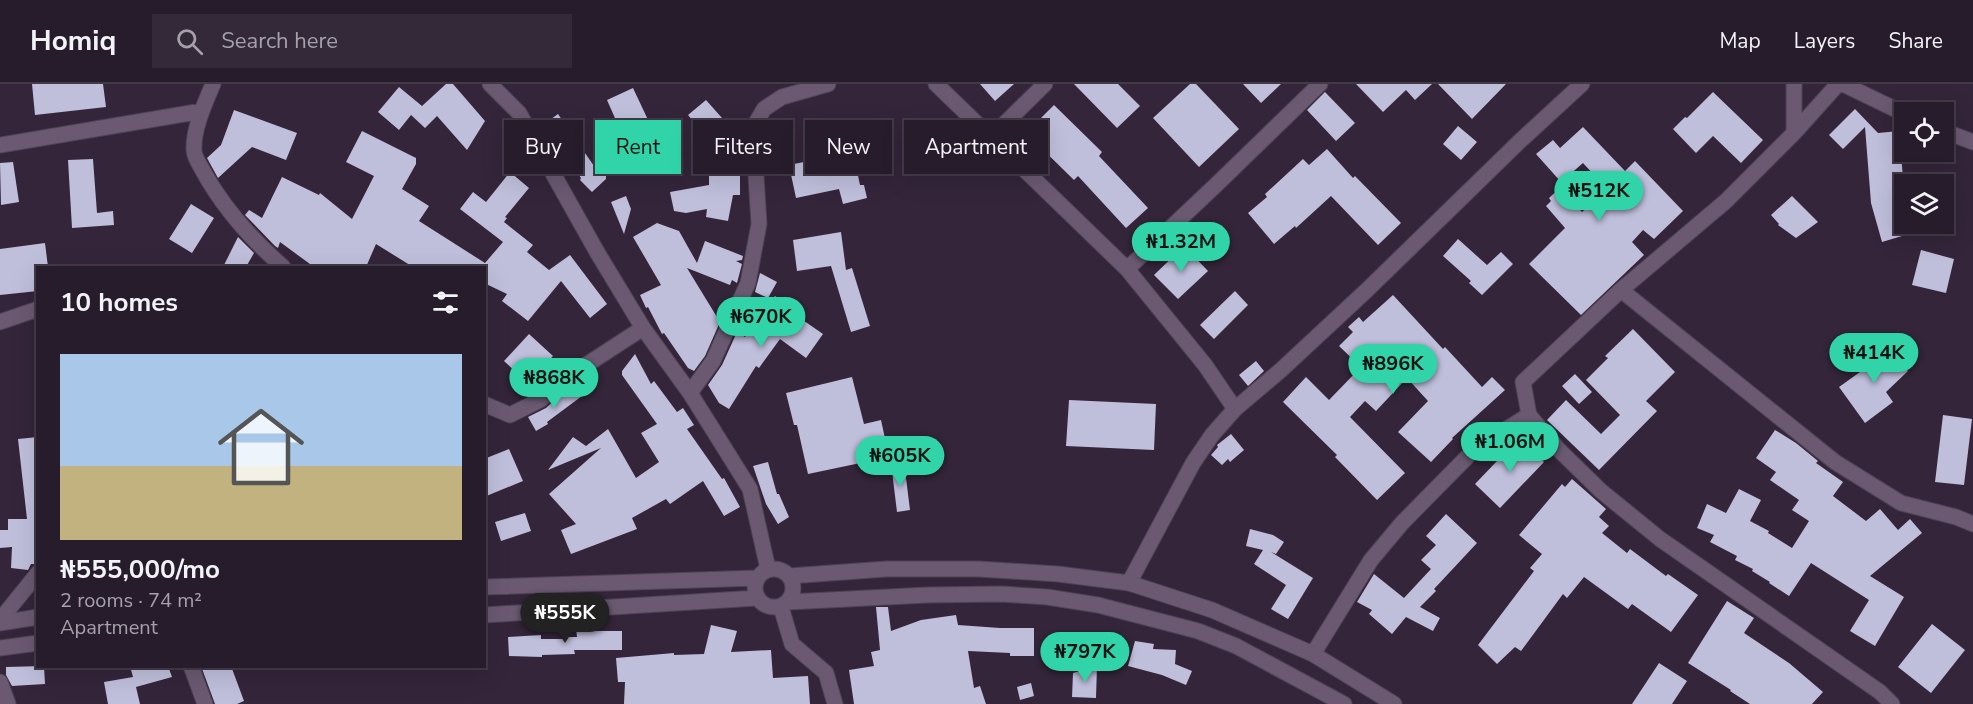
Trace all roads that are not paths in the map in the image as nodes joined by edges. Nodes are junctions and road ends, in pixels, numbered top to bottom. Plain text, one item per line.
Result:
1 (213, 84) edge
2 (490, 84) edge
3 (828, 84) edge
4 (936, 84) edge
5 (1045, 84) edge
6 (1320, 84) edge
7 (1582, 84) edge
8 (1794, 84) edge
9 (1838, 84) edge
10 (1843, 84) edge
11 (1894, 109) edge
12 (202, 111) junction
13 (972, 120) edge
14 (1008, 120) edge
15 (1794, 133) junction
16 (1954, 135) edge
17 (1973, 142) edge
18 (0, 145) edge
19 (1027, 174) edge
20 (282, 266) edge
21 (1126, 269) junction
22 (1621, 290) junction
23 (36, 310) edge
24 (0, 322) edge
25 (643, 328) junction
26 (690, 393) junction
27 (486, 405) edge
28 (1235, 409) junction
29 (1529, 416) junction
30 (1973, 524) edge
31 (763, 574) junction
32 (36, 576) edge
33 (789, 576) junction
34 (1129, 583) junction
35 (486, 588) edge
36 (757, 598) junction
37 (785, 604) junction
38 (486, 615) edge
39 (36, 617) edge
40 (0, 622) edge
41 (36, 643) edge
42 (0, 648) edge
43 (1313, 654) junction
44 (192, 668) edge
45 (0, 682) edge
46 (9, 704) edge
47 (204, 704) edge
48 (836, 704) edge
49 (1344, 704) edge
50 (1394, 704) edge
51 (1892, 704) edge

1 - 12 street
2 - 25 street
3 - 26 street
4 - 13 street
5 - 14 street
6 - 21 street
7 - 28 street
8 - 15 street
9 - 15 street
10 - 11 street
12 - 18 street
12 - 20 street
15 - 22 street
16 - 17 street
19 - 21 street
21 - 28 street
22 - 29 street
22 - 30 street
23 - 24 street
25 - 26 street
25 - 27 street
26 - 31 street
28 - 34 street
29 - 43 street
29 - 51 street
31 - 33 street
31 - 35 street
31 - 36 street
32 - 40 street
33 - 34 street
33 - 37 street
34 - 43 street
36 - 37 street
36 - 38 street
37 - 48 street
37 - 49 street
39 - 40 street
41 - 42 street
43 - 50 street
44 - 47 street
45 - 46 street

